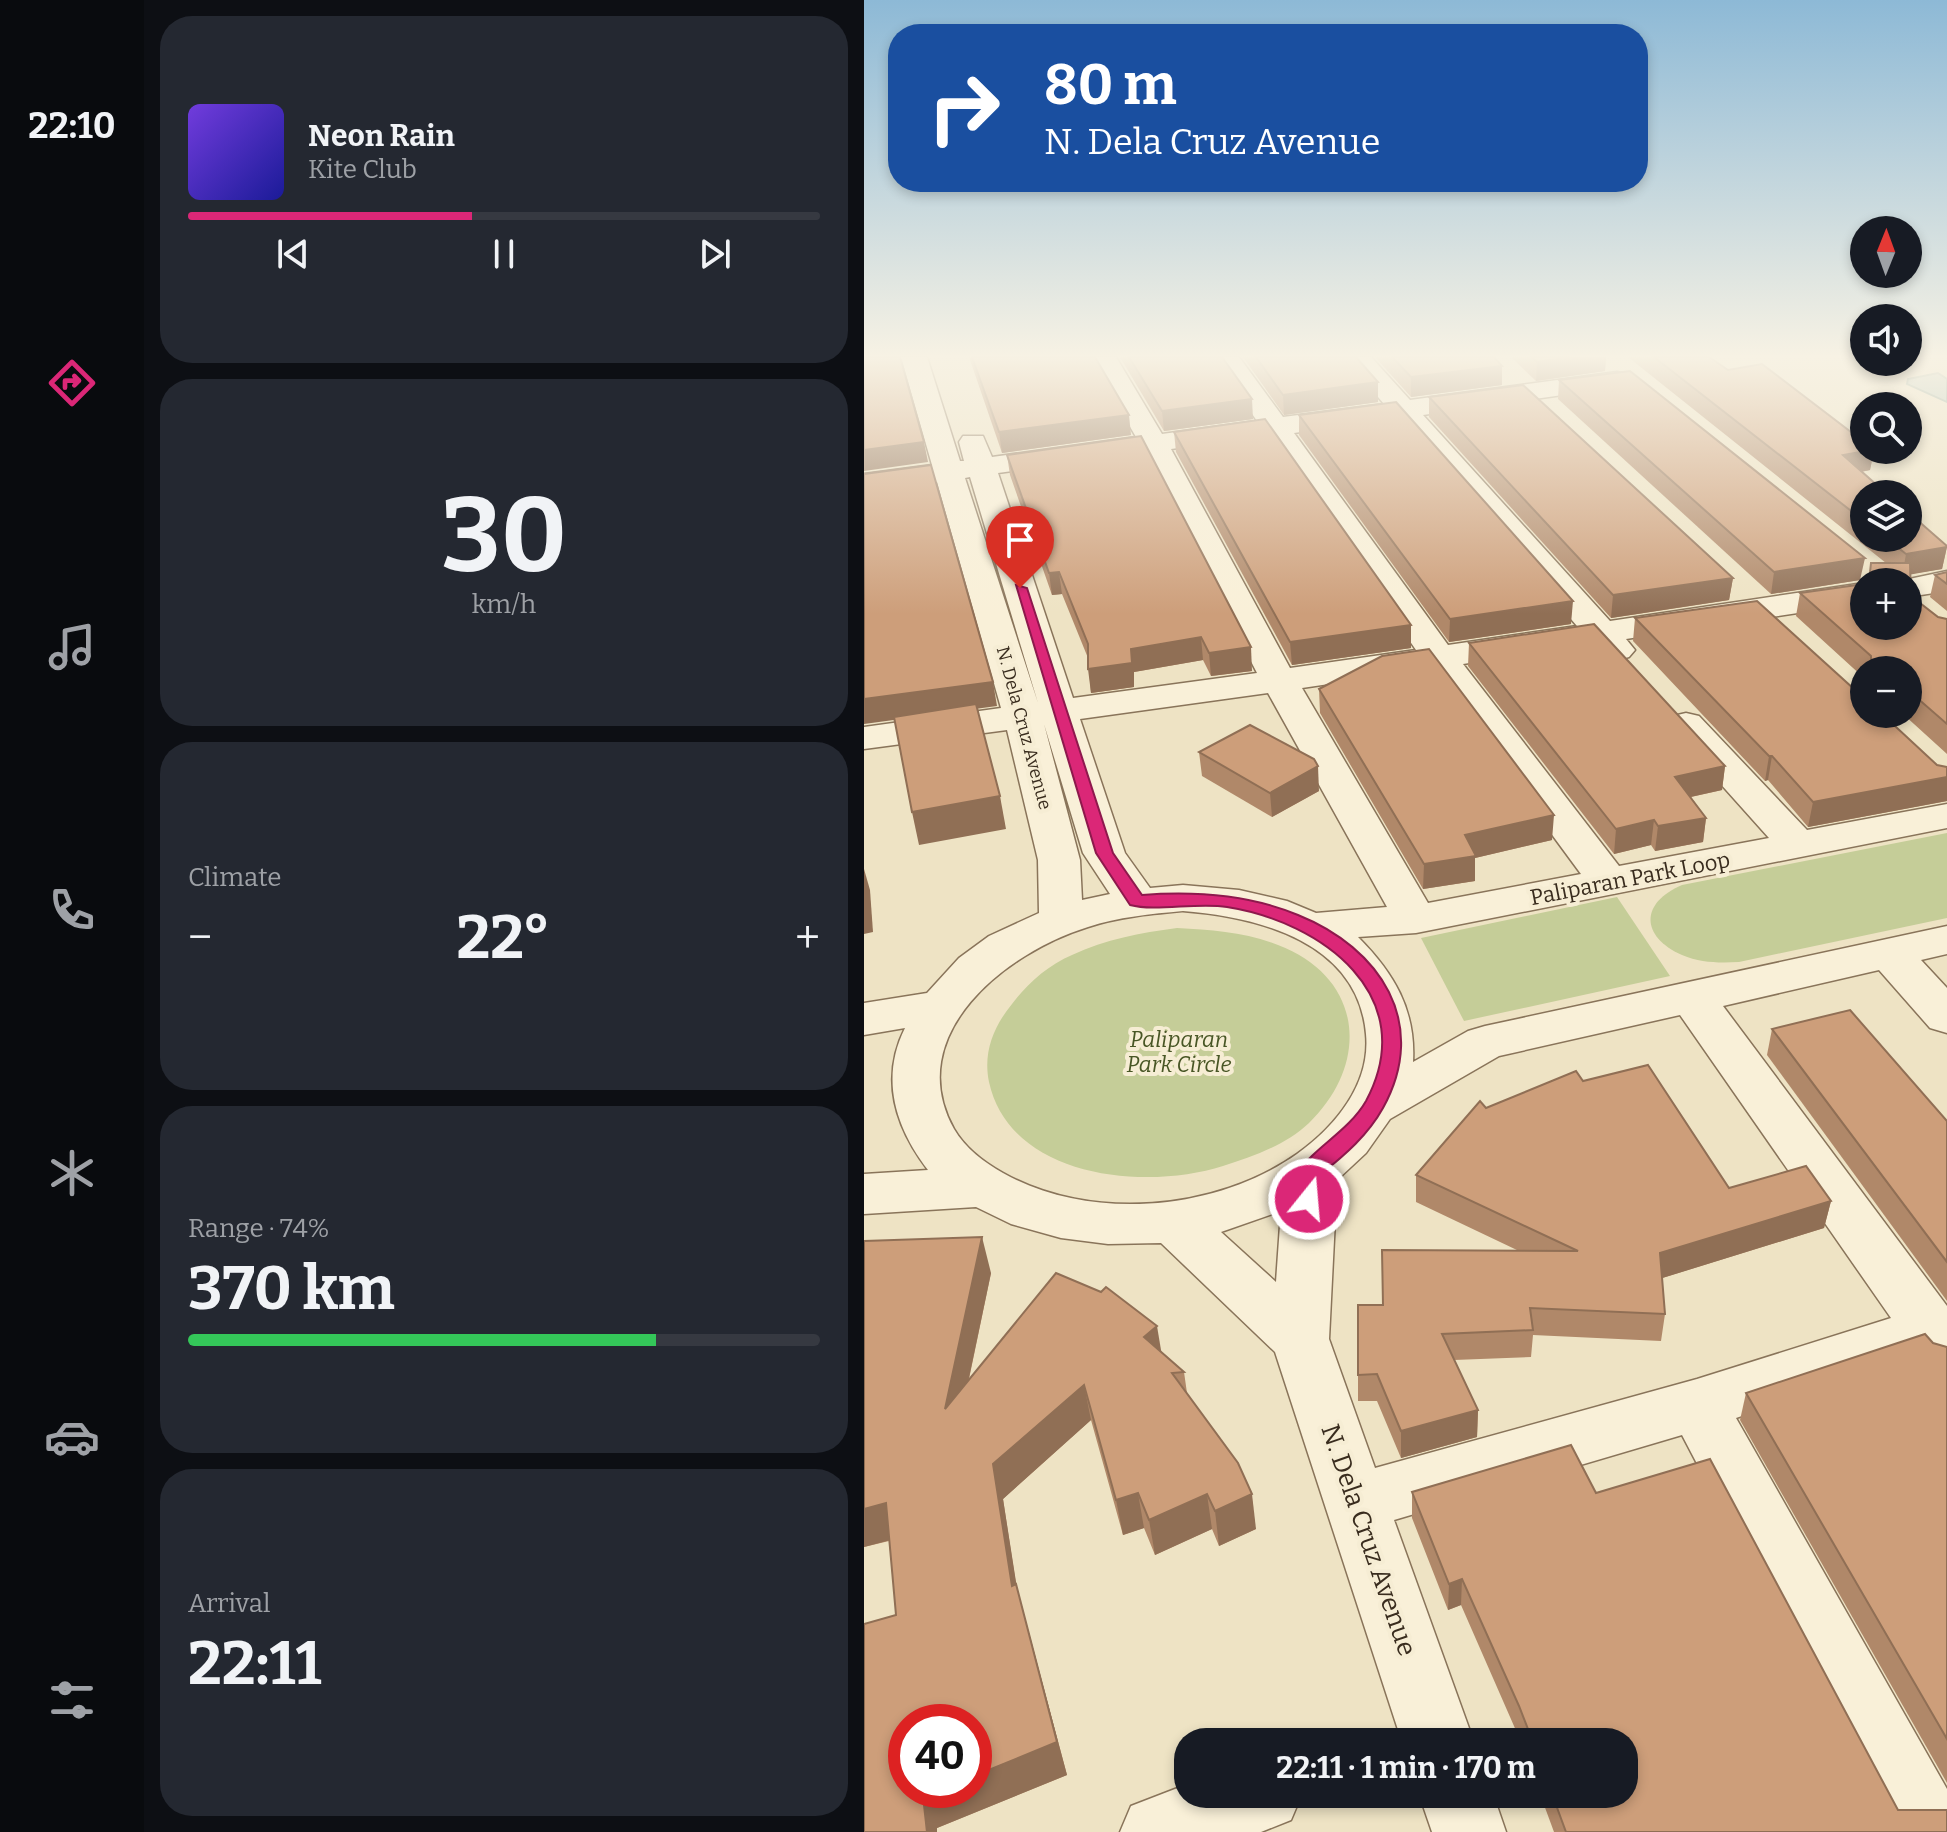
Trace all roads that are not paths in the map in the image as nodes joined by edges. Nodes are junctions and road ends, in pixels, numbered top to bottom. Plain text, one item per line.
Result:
1 (954, 442) edge
2 (961, 442) edge
3 (1165, 442) edge
4 (1289, 442) edge
5 (1433, 442) edge
6 (1154, 444) junction
7 (966, 469) junction
8 (864, 483) edge
9 (1850, 580) edge
10 (1947, 581) edge
11 (1922, 585) edge
12 (1750, 597) junction
13 (1603, 634) junction
14 (1796, 639) edge
15 (1439, 657) junction
16 (1635, 669) edge
17 (1279, 681) junction
18 (1668, 705) edge
19 (1041, 712) junction
20 (864, 738) edge
21 (1947, 816) edge
22 (1798, 845) junction
23 (1609, 882) junction
24 (1137, 901) junction
25 (1061, 919) junction
26 (1416, 919) junction
27 (1310, 927) junction
28 (1947, 940) edge
29 (1889, 953) junction
30 (1690, 995) junction
31 (940, 1007) junction
32 (1947, 1017) edge
33 (864, 1019) edge
34 (1374, 1106) junction
35 (1311, 1171) junction
36 (979, 1187) junction
37 (864, 1194) edge
38 (1174, 1222) junction
39 (1300, 1339) junction
40 (1939, 1341) edge
41 (1697, 1405) junction
42 (1356, 1502) junction
43 (1427, 1728) edge
44 (1225, 1808) edge
45 (1459, 1808) edge
46 (1157, 1832) edge
47 (1469, 1832) edge
48 (1930, 1832) edge

1 - 7 street, N. Dela Cruz Avenue
2 - 7 street, N. Dela Cruz Avenue
3 - 6 street
4 - 15 street
5 - 13 street
6 - 7 street
6 - 17 street
7 - 8 street
7 - 19 street, N. Dela Cruz Avenue
9 - 12 street
10 - 11 street
12 - 13 street
12 - 14 street
13 - 15 street
13 - 16 street
15 - 17 street
15 - 23 street
17 - 19 street
17 - 26 street
18 - 22 street
19 - 20 street
19 - 24 street, N. Dela Cruz Avenue
19 - 25 street, N. Dela Cruz Avenue
21 - 22 street, Paliparan Park Loop
22 - 23 street, Paliparan Park Loop
23 - 26 street, Paliparan Park Loop
24 - 25 street
24 - 27 street
25 - 31 street
26 - 27 street, Paliparan Park Loop
27 - 34 street
28 - 29 street
29 - 30 street
29 - 32 street
30 - 34 street
30 - 40 street
31 - 33 street
31 - 36 street
34 - 35 street
35 - 38 street
35 - 39 street, N. Dela Cruz Avenue
36 - 37 street
36 - 38 street
38 - 39 street, N. Dela Cruz Avenue
39 - 42 street, N. Dela Cruz Avenue
40 - 41 street
41 - 42 street
41 - 48 street
42 - 43 street, N. Dela Cruz Avenue
44 - 46 street
45 - 47 street, N. Dela Cruz Avenue

